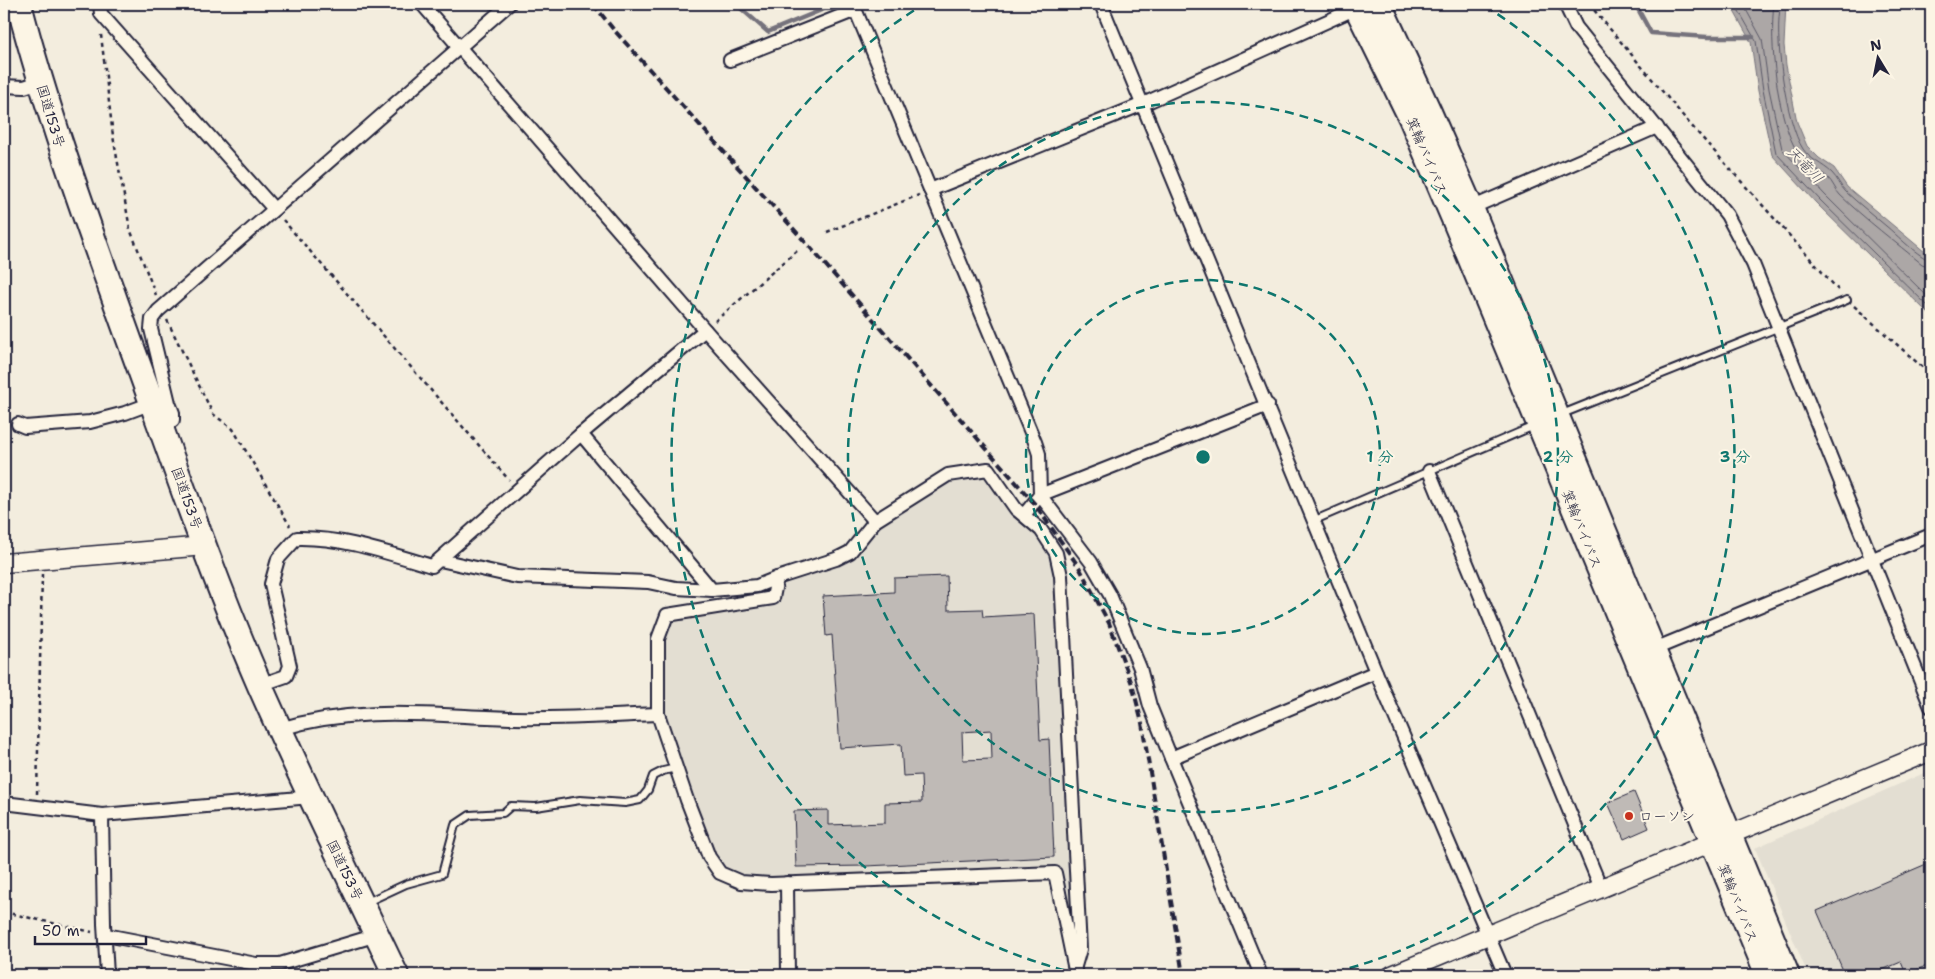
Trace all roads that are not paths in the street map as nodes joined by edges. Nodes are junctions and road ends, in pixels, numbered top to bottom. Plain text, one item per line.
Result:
1 (19, 4) edge
2 (422, 4) edge
3 (509, 4) edge
4 (1101, 4) edge
5 (1366, 4) edge
6 (1568, 5) edge
7 (855, 7) edge
8 (101, 9) edge
9 (458, 47) junction
10 (730, 60) dead end
11 (40, 82) junction
12 (4, 86) edge
13 (1142, 104) junction
14 (1657, 128) junction
15 (930, 190) junction
16 (1471, 208) junction
17 (274, 209) junction
18 (1847, 300) road end
19 (1779, 329) junction
20 (705, 330) junction
21 (152, 404) junction
22 (1268, 405) junction
23 (1548, 420) junction
24 (18, 424) dead end
25 (161, 427) junction
26 (581, 434) junction
27 (1430, 471) junction
28 (1040, 495) junction
29 (1024, 515) junction
30 (1314, 520) junction
31 (875, 521) junction
32 (1931, 535) edge
33 (203, 543) junction
34 (440, 560) junction
35 (1872, 560) junction
36 (4, 563) edge
37 (777, 578) junction
38 (712, 590) junction
39 (1652, 650) junction
40 (1376, 672) junction
41 (260, 685) junction
42 (1931, 707) edge
43 (658, 714) junction
44 (280, 729) junction
45 (1931, 751) edge
46 (1171, 758) junction
47 (676, 768) junction
48 (311, 797) junction
49 (4, 803) edge
50 (102, 815) junction
51 (1721, 839) junction
52 (787, 884) junction
53 (1601, 888) junction
54 (362, 904) junction
55 (1488, 934) junction
56 (106, 935) junction
57 (377, 935) junction
58 (256, 964) junction
59 (1075, 970) edge
60 (107, 975) edge
61 (248, 975) edge
62 (396, 975) edge
63 (788, 975) edge
64 (1260, 975) edge
65 (1392, 975) edge
66 (1505, 975) edge
67 (1768, 975) edge
68 (1787, 975) edge

1 - 11 highway, 国道153号
2 - 9 street
3 - 9 street
4 - 13 street
5 - 13 street
5 - 16 highway, 箕輪バイパス
5 - 23 highway, 箕輪バイパス
6 - 14 street
7 - 10 street
7 - 15 street
8 - 17 street
9 - 17 street
9 - 20 street
11 - 12 street
11 - 21 highway, 国道153号
13 - 15 street
13 - 22 street
14 - 16 street
14 - 19 street
15 - 28 street
16 - 23 highway, 箕輪バイパス
17 - 25 street
18 - 19 lane
19 - 23 lane
19 - 35 street
20 - 26 street
20 - 31 street
21 - 24 street
21 - 25 highway, 国道153号
22 - 28 street
22 - 30 street
23 - 27 lane
23 - 39 highway, 箕輪バイパス
23 - 51 highway, 箕輪バイパス
25 - 33 highway, 国道153号
26 - 34 street
26 - 38 street
27 - 30 lane
27 - 53 street
28 - 29 street
28 - 46 street
29 - 31 street
29 - 59 street
30 - 40 street
31 - 37 street
32 - 35 street
33 - 36 street
33 - 41 highway, 国道153号
34 - 38 street
34 - 41 street
35 - 39 street
35 - 42 street
37 - 38 street
37 - 43 street
39 - 51 highway, 箕輪バイパス
40 - 46 street
40 - 55 street
41 - 44 highway, 国道153号
43 - 44 street
43 - 47 street
44 - 48 highway, 国道153号
45 - 51 street
46 - 64 street
47 - 52 street
47 - 54 lane
48 - 50 street
48 - 54 highway, 国道153号
49 - 50 street
50 - 56 street
51 - 53 street
51 - 67 highway, 箕輪バイパス
51 - 68 highway, 箕輪バイパス
52 - 59 street
52 - 63 street
53 - 55 street
54 - 57 highway, 国道153号
55 - 65 street
55 - 66 street
56 - 58 street
56 - 60 street
57 - 58 street
57 - 62 highway, 国道153号
58 - 61 street

